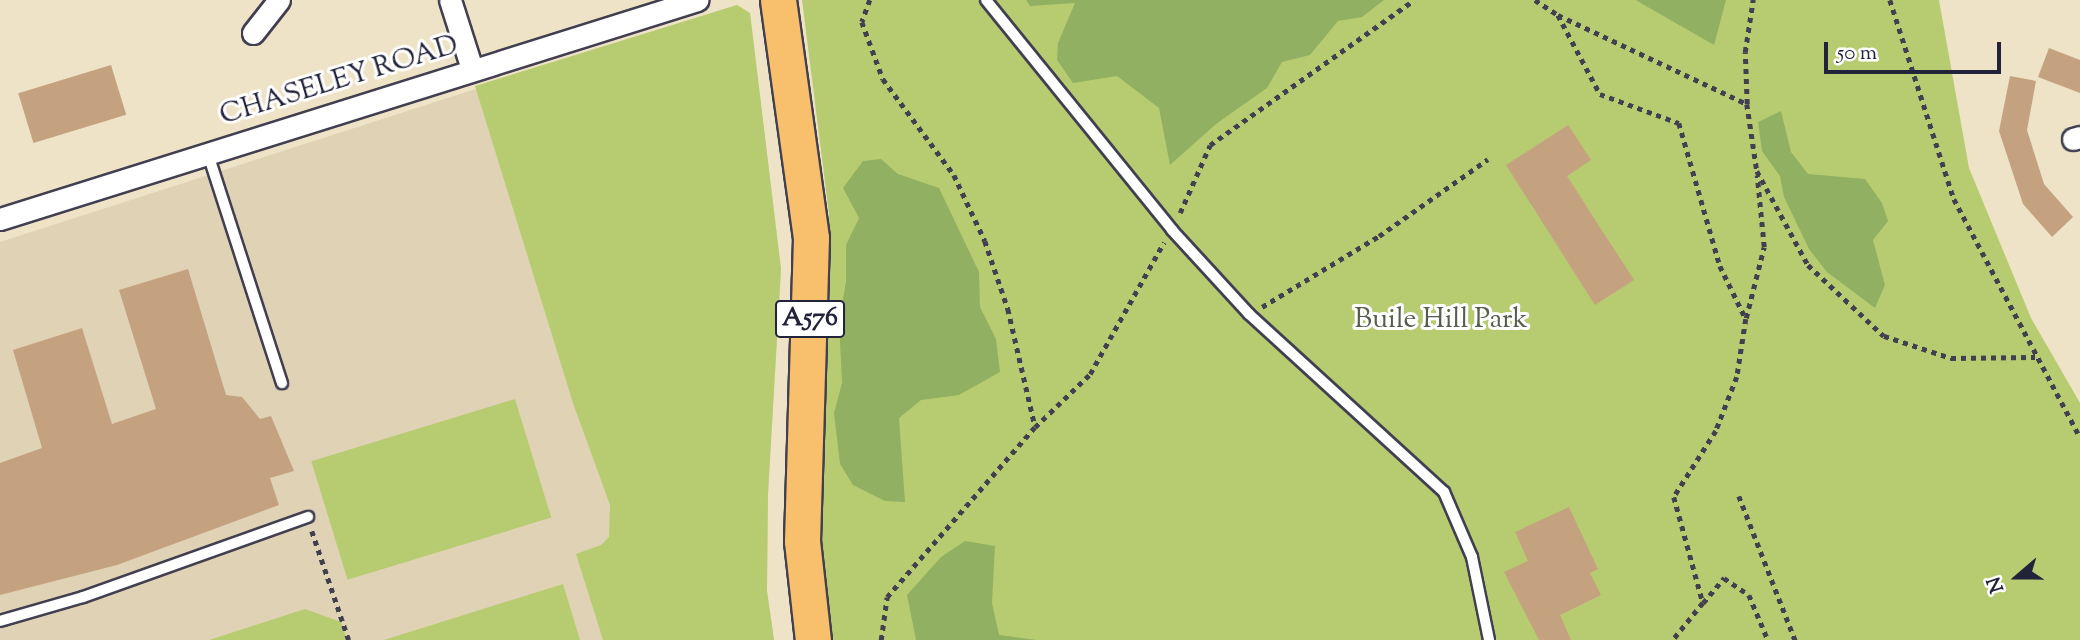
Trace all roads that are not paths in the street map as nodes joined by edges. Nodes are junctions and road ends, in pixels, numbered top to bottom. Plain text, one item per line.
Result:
1 (279, 0) edge
2 (450, 0) edge
3 (697, 0) edge
4 (778, 0) edge
5 (986, 0) edge
6 (253, 33) dead end
7 (472, 69) junction
8 (207, 151) junction
9 (0, 219) edge
10 (282, 383) dead end
11 (308, 517) road end
12 (0, 621) edge
13 (813, 640) edge
14 (1489, 640) edge

1 - 6 street
2 - 7 street
3 - 7 street, CHASELEY ROAD
4 - 13 main road, A576
5 - 14 lane
7 - 8 street, CHASELEY ROAD
8 - 9 street, CHASELEY ROAD
8 - 10 lane
11 - 12 lane

